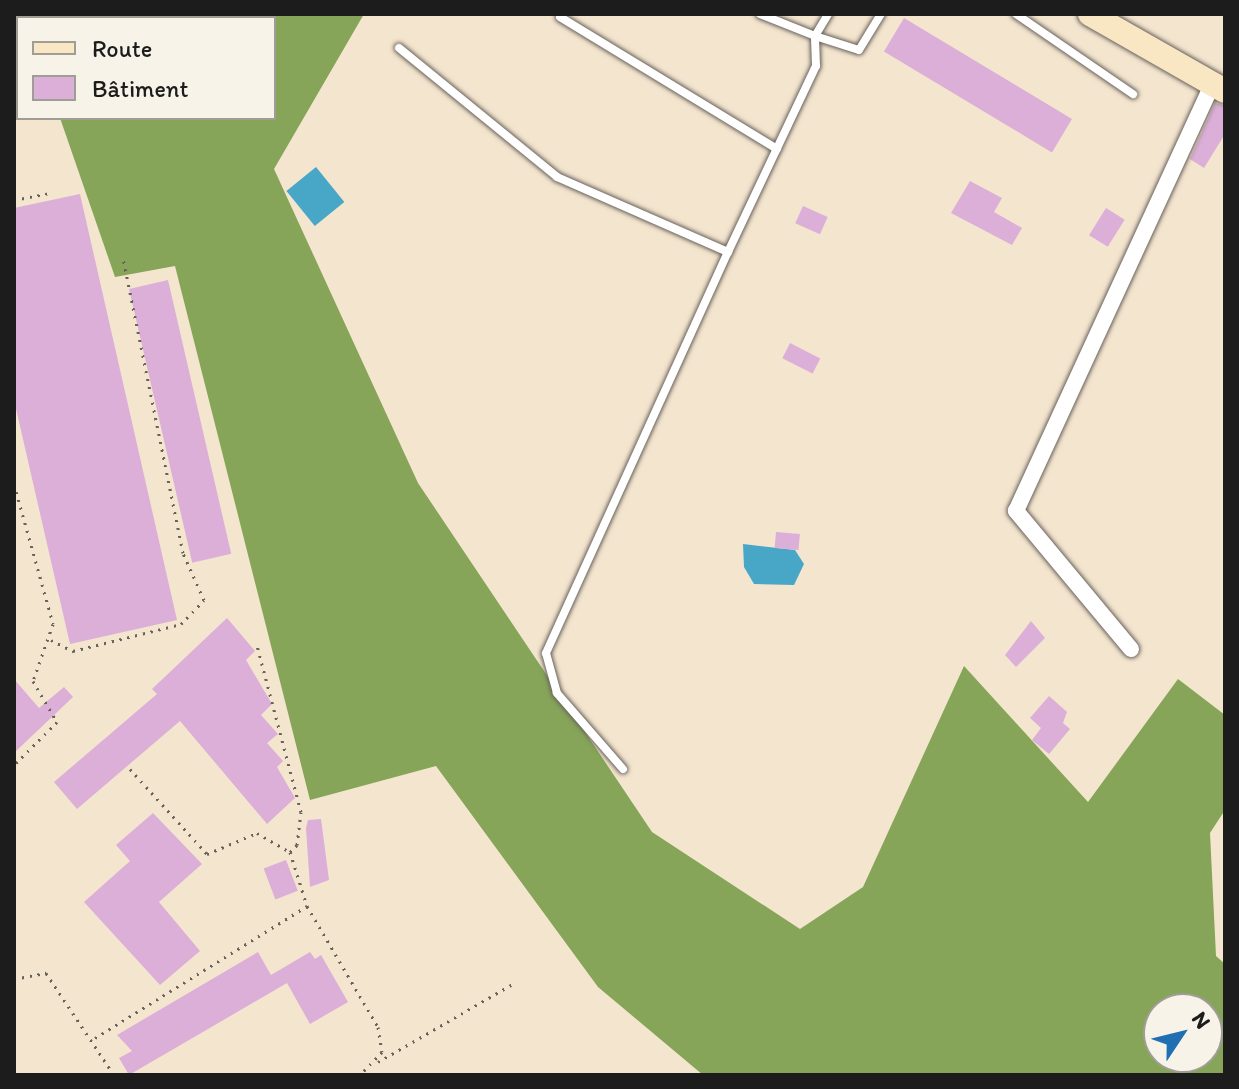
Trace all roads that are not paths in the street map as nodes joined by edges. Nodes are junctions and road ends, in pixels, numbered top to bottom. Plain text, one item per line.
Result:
1 (760, 14) edge
2 (828, 14) edge
3 (881, 14) edge
4 (1016, 14) edge
5 (1090, 14) edge
6 (560, 17) dead end
7 (815, 36) junction
8 (399, 48) dead end
9 (1218, 87) edge
10 (1133, 94) dead end
11 (777, 149) junction
12 (728, 252) junction
13 (1131, 649) dead end
14 (623, 769) dead end

1 - 7 lane
2 - 7 lane
3 - 7 lane
4 - 10 lane
5 - 9 main road
6 - 11 lane
7 - 11 lane
8 - 12 lane
9 - 13 street
11 - 12 lane
12 - 14 lane

